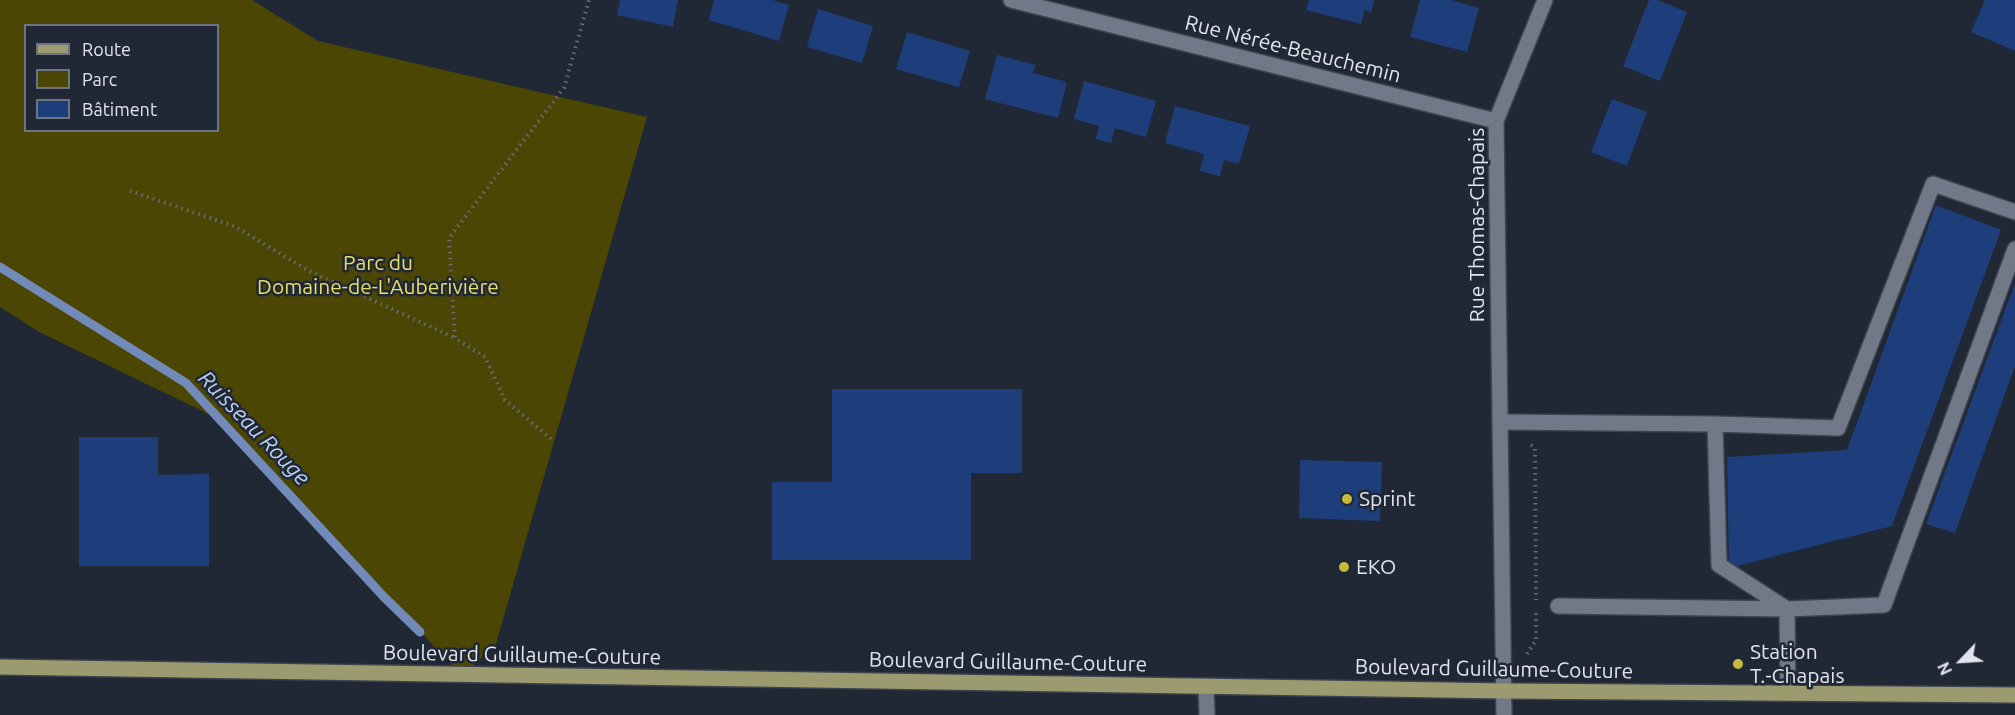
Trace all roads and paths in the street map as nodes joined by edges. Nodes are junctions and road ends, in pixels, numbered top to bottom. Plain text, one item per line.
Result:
1 (589, 0) edge
2 (1011, 0) edge
3 (1545, 0) edge
4 (1496, 121) junction
5 (130, 191) dead end
6 (2015, 212) edge
7 (2015, 249) edge
8 (455, 338) junction
9 (1500, 422) junction
10 (1714, 424) junction
11 (550, 439) dead end
12 (1558, 606) dead end
13 (1788, 609) junction
14 (1525, 657) dead end
15 (0, 667) edge
16 (1206, 686) junction
17 (1504, 691) junction
18 (1788, 693) junction
19 (2015, 695) edge
20 (1207, 715) edge
21 (1504, 715) edge

1 - 8 path
2 - 4 street, Rue Nérée-Beauchemin
3 - 4 street, Rue Thomas-Chapais
4 - 9 street, Rue Thomas-Chapais
5 - 8 path
6 - 10 street
7 - 13 street
8 - 11 path
9 - 10 street
9 - 14 path
9 - 17 street, Rue Thomas-Chapais
10 - 13 street
12 - 13 street
13 - 18 street
15 - 16 main road, Boulevard Guillaume-Couture
16 - 17 main road, Boulevard Guillaume-Couture
16 - 20 street
17 - 18 main road, Boulevard Guillaume-Couture
17 - 21 street, Rue Thomas-Chapais
18 - 19 main road, Boulevard Guillaume-Couture

